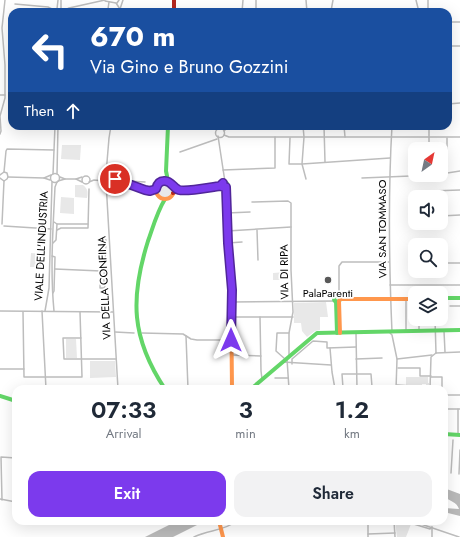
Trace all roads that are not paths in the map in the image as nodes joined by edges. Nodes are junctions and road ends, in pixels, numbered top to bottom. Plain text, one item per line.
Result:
1 (5, 0) edge
2 (104, 0) edge
3 (119, 0) edge
4 (122, 1) edge
5 (109, 2) junction
6 (117, 3) junction
7 (15, 4) dead end
8 (51, 8) edge
9 (69, 8) edge
10 (108, 8) edge
11 (120, 8) edge
12 (0, 95) edge
13 (5, 95) junction
14 (56, 130) edge
15 (56, 130) edge
16 (110, 130) edge
17 (168, 130) edge
18 (217, 130) edge
19 (224, 130) edge
20 (303, 130) edge
21 (324, 130) edge
22 (344, 130) edge
23 (392, 130) edge
24 (429, 130) edge
25 (0, 134) edge
26 (224, 135) junction
27 (324, 136) junction
28 (275, 137) junction
29 (290, 137) junction
30 (304, 137) junction
31 (345, 137) junction
32 (218, 138) junction
33 (391, 138) junction
34 (428, 138) junction
35 (447, 138) junction
36 (460, 138) edge
37 (428, 142) edge
38 (447, 142) edge
39 (54, 150) junction
40 (180, 152) dead end
41 (390, 158) junction
42 (325, 163) junction
43 (302, 164) junction
44 (106, 170) junction
45 (223, 170) junction
46 (4, 172) junction
47 (460, 172) edge
48 (448, 173) edge
49 (57, 174) junction
50 (106, 174) junction
51 (109, 174) junction
52 (52, 175) junction
53 (0, 176) edge
54 (59, 176) junction
55 (408, 176) edge
56 (8, 177) junction
57 (82, 177) junction
58 (89, 177) junction
59 (104, 177) junction
60 (390, 177) junction
61 (44, 178) junction
62 (111, 178) junction
63 (362, 178) dead end
64 (64, 179) junction
65 (76, 179) junction
66 (4, 180) junction
67 (94, 180) junction
68 (100, 180) junction
69 (306, 180) dead end
70 (52, 181) junction
71 (106, 181) junction
72 (165, 181) junction
73 (57, 182) junction
74 (82, 182) junction
75 (89, 182) junction
76 (145, 182) dead end
77 (127, 183) junction
78 (224, 185) junction
79 (174, 188) junction
80 (89, 189) dead end
81 (156, 190) junction
82 (181, 190) junction
83 (448, 190) edge
84 (460, 190) edge
85 (174, 193) junction
86 (160, 198) junction
87 (165, 199) junction
88 (252, 202) dead end
89 (160, 207) junction
90 (250, 212) dead end
91 (227, 213) junction
92 (460, 215) edge
93 (448, 216) edge
94 (54, 222) junction
95 (2, 224) dead end
96 (57, 224) junction
97 (88, 224) junction
98 (4, 226) dead end
99 (292, 227) junction
100 (51, 229) junction
101 (57, 230) junction
102 (257, 230) junction
103 (227, 231) junction
104 (242, 242) dead end
105 (53, 243) junction
106 (228, 243) junction
107 (52, 256) junction
108 (258, 260) dead end
109 (389, 262) junction
110 (448, 263) edge
111 (460, 263) edge
112 (55, 269) junction
113 (101, 271) junction
114 (460, 284) edge
115 (390, 285) junction
116 (52, 295) junction
117 (448, 298) edge
118 (460, 298) edge
119 (390, 299) junction
120 (406, 299) joint
121 (336, 300) junction
122 (293, 301) junction
123 (232, 302) junction
124 (450, 306) dead end
125 (460, 306) edge
126 (0, 311) edge
127 (42, 311) junction
128 (45, 311) junction
129 (54, 311) junction
130 (23, 312) junction
131 (80, 312) junction
132 (113, 312) junction
133 (231, 317) junction
134 (260, 317) junction
135 (293, 317) junction
136 (419, 326) edge
137 (435, 326) edge
138 (460, 330) edge
139 (419, 331) junction
140 (435, 331) junction
141 (444, 331) junction
142 (114, 332) junction
143 (406, 332) junction
144 (134, 333) dead end
145 (142, 333) dead end
146 (289, 333) junction
147 (339, 333) junction
148 (356, 333) junction
149 (392, 333) junction
150 (186, 336) junction
151 (81, 338) junction
152 (231, 340) junction
153 (356, 347) junction
154 (330, 348) junction
155 (436, 352) junction
156 (445, 352) junction
157 (460, 352) edge
158 (231, 355) junction
159 (432, 355) junction
160 (261, 356) junction
161 (382, 358) dead end
162 (82, 359) junction
163 (116, 359) junction
164 (286, 359) junction
165 (356, 359) junction
166 (397, 359) junction
167 (292, 364) junction
168 (331, 364) junction
169 (398, 368) junction
170 (0, 369) edge
171 (24, 369) junction
172 (356, 374) junction
173 (46, 377) junction
174 (430, 377) junction
175 (275, 378) dead end
176 (288, 378) junction
177 (262, 379) junction
178 (46, 385) edge
179 (118, 385) edge
180 (162, 385) edge
181 (188, 385) edge
182 (232, 385) edge
183 (255, 385) edge
184 (289, 385) edge
185 (334, 385) edge
186 (342, 385) edge
187 (357, 385) edge
188 (372, 385) edge
189 (397, 385) edge
190 (430, 385) edge
191 (442, 385) edge
192 (448, 395) edge
193 (460, 395) edge
194 (0, 396) edge
195 (12, 400) edge
196 (448, 409) edge
197 (459, 409) edge
198 (448, 434) edge
199 (459, 435) edge
200 (453, 440) dead end
201 (460, 450) edge
202 (460, 454) edge
203 (12, 458) edge
204 (451, 473) dead end
205 (459, 474) dead end
206 (1, 500) edge
207 (12, 501) edge
208 (220, 525) edge
209 (231, 525) edge
210 (368, 525) edge
211 (394, 525) edge
212 (417, 525) edge
213 (425, 525) edge
214 (432, 527) junction
215 (395, 533) junction
216 (368, 534) junction
217 (194, 537) edge
218 (223, 537) edge
219 (368, 537) edge
220 (395, 537) edge
221 (432, 537) edge
222 (459, 537) edge

1 - 13 street
2 - 5 street
2 - 9 street
3 - 6 street
4 - 6 street
5 - 6 street
5 - 10 street
6 - 11 street
7 - 8 street
12 - 13 street
13 - 25 street
14 - 39 street, VIALE DELL'INDUSTRIA
15 - 49 street, VIALE DELL'INDUSTRIA
16 - 44 street
17 - 72 main road
18 - 32 street
19 - 26 street
20 - 30 street
21 - 27 street
22 - 31 street
23 - 33 street, VIA SAN TOMMASO
24 - 34 street
26 - 28 street
26 - 32 street
27 - 30 street
27 - 31 street
27 - 42 street
28 - 29 street
28 - 45 street
29 - 30 street
29 - 43 street
30 - 43 street
31 - 33 street
32 - 40 street
32 - 45 street
33 - 34 street
33 - 41 street, VIA SAN TOMMASO
34 - 35 street
34 - 37 street
35 - 36 street
35 - 38 street
39 - 46 street
39 - 52 street, VIALE DELL'INDUSTRIA
41 - 42 street
41 - 60 street, VIA SAN TOMMASO
42 - 43 street
43 - 69 street
44 - 50 street
44 - 51 street
45 - 78 street
46 - 53 street
46 - 56 street
47 - 48 street
49 - 52 street
49 - 54 street
50 - 51 street
50 - 59 street
51 - 62 street
52 - 61 street
52 - 70 street, VIALE DELL'INDUSTRIA
53 - 66 street
54 - 64 street
54 - 73 street, VIALE DELL'INDUSTRIA
55 - 60 street
56 - 61 street
56 - 66 street
57 - 58 street
57 - 65 street
57 - 74 street
58 - 67 street
58 - 75 street
59 - 68 street
59 - 71 street
60 - 63 street
60 - 109 street, VIA SAN TOMMASO
61 - 70 street
62 - 71 street, VIA DELLA CONFINA
62 - 77 street
64 - 65 street
64 - 73 street
65 - 74 street
66 - 95 street
67 - 68 street
67 - 75 street
68 - 71 street
70 - 73 street, VIALE DELL'INDUSTRIA
70 - 100 street, VIALE DELL'INDUSTRIA
71 - 132 street, VIA DELLA CONFINA
72 - 79 main road
72 - 81 main road
73 - 94 street, VIALE DELL'INDUSTRIA
74 - 75 street
76 - 77 street
77 - 81 street
78 - 82 main road
78 - 91 main road
79 - 82 main road
79 - 85 main road
80 - 97 street
81 - 86 main road
82 - 85 main road
83 - 84 street
85 - 87 main road
86 - 87 main road
86 - 89 main road
87 - 89 main road
88 - 99 street, VIA DI RIPA
89 - 180 main road
90 - 91 street
91 - 103 main road
92 - 93 street
94 - 96 street
94 - 105 street, VIALE DELL'INDUSTRIA
96 - 97 street
96 - 101 street
97 - 101 street
98 - 100 street
99 - 102 street
99 - 122 street, VIA DI RIPA
100 - 128 street, VIALE DELL'INDUSTRIA
101 - 105 street
102 - 103 street
102 - 108 street
103 - 106 main road
104 - 106 street
105 - 107 street, VIALE DELL'INDUSTRIA
106 - 123 main road
107 - 112 street
107 - 116 street, VIALE DELL'INDUSTRIA
109 - 115 street, VIA SAN TOMMASO
109 - 121 street
110 - 111 street
112 - 113 street
112 - 116 street
113 - 113 street
114 - 115 street
115 - 119 street, VIA SAN TOMMASO
116 - 129 street, VIALE DELL'INDUSTRIA
117 - 118 main road
119 - 120 main road
119 - 121 main road
119 - 149 street, VIA SAN TOMMASO
120 - 143 street
121 - 122 street
121 - 147 main road
122 - 123 street
122 - 135 street, VIA DI RIPA
123 - 133 main road
124 - 125 street
126 - 130 street
127 - 128 street
127 - 130 street
127 - 173 street
128 - 129 street
129 - 131 street
130 - 171 street
131 - 132 street
131 - 151 street
132 - 142 street, VIA DELLA CONFINA
133 - 134 street
133 - 152 main road
134 - 135 street
134 - 160 street
135 - 146 street, VIA DI RIPA
136 - 139 street
137 - 140 street
138 - 141 main road
139 - 140 main road
139 - 143 main road
140 - 141 main road
140 - 155 street
141 - 156 street
142 - 144 street
142 - 163 street, VIA DELLA CONFINA
143 - 149 main road
145 - 150 street
146 - 164 street, VIA DI RIPA
146 - 164 street
147 - 148 main road
147 - 164 main road
148 - 149 main road
148 - 153 street
149 - 166 street, VIA SAN TOMMASO
150 - 152 street
150 - 181 street
151 - 162 street
151 - 162 street
152 - 158 main road
153 - 154 street
153 - 165 street
154 - 167 street
154 - 168 street
155 - 156 street
155 - 159 street
156 - 157 street
158 - 160 street
158 - 182 main road
159 - 166 street
159 - 174 street
160 - 177 street
161 - 165 street
162 - 163 street
162 - 173 street
163 - 179 street, VIA DELLA CONFINA
164 - 167 street
164 - 176 street, VIA DI RIPA
164 - 177 main road
165 - 172 street
166 - 169 street, VIA SAN TOMMASO
167 - 168 street
168 - 185 street
169 - 174 street
169 - 189 street, VIA SAN TOMMASO
170 - 171 street
171 - 173 street
172 - 186 street
172 - 187 street
172 - 188 street
173 - 178 street
174 - 190 street
174 - 191 street
175 - 176 street
176 - 184 street, VIA DI RIPA
177 - 183 main road
192 - 193 street
194 - 195 main road
196 - 197 street
197 - 199 street
198 - 199 main road
200 - 204 street
201 - 202 street
202 - 205 street
203 - 206 street
206 - 207 street
208 - 218 main road, bridge
209 - 217 street
210 - 216 street
211 - 215 street
212 - 214 street
213 - 214 street
214 - 221 street
214 - 222 street
215 - 216 street
215 - 220 street
216 - 219 street

